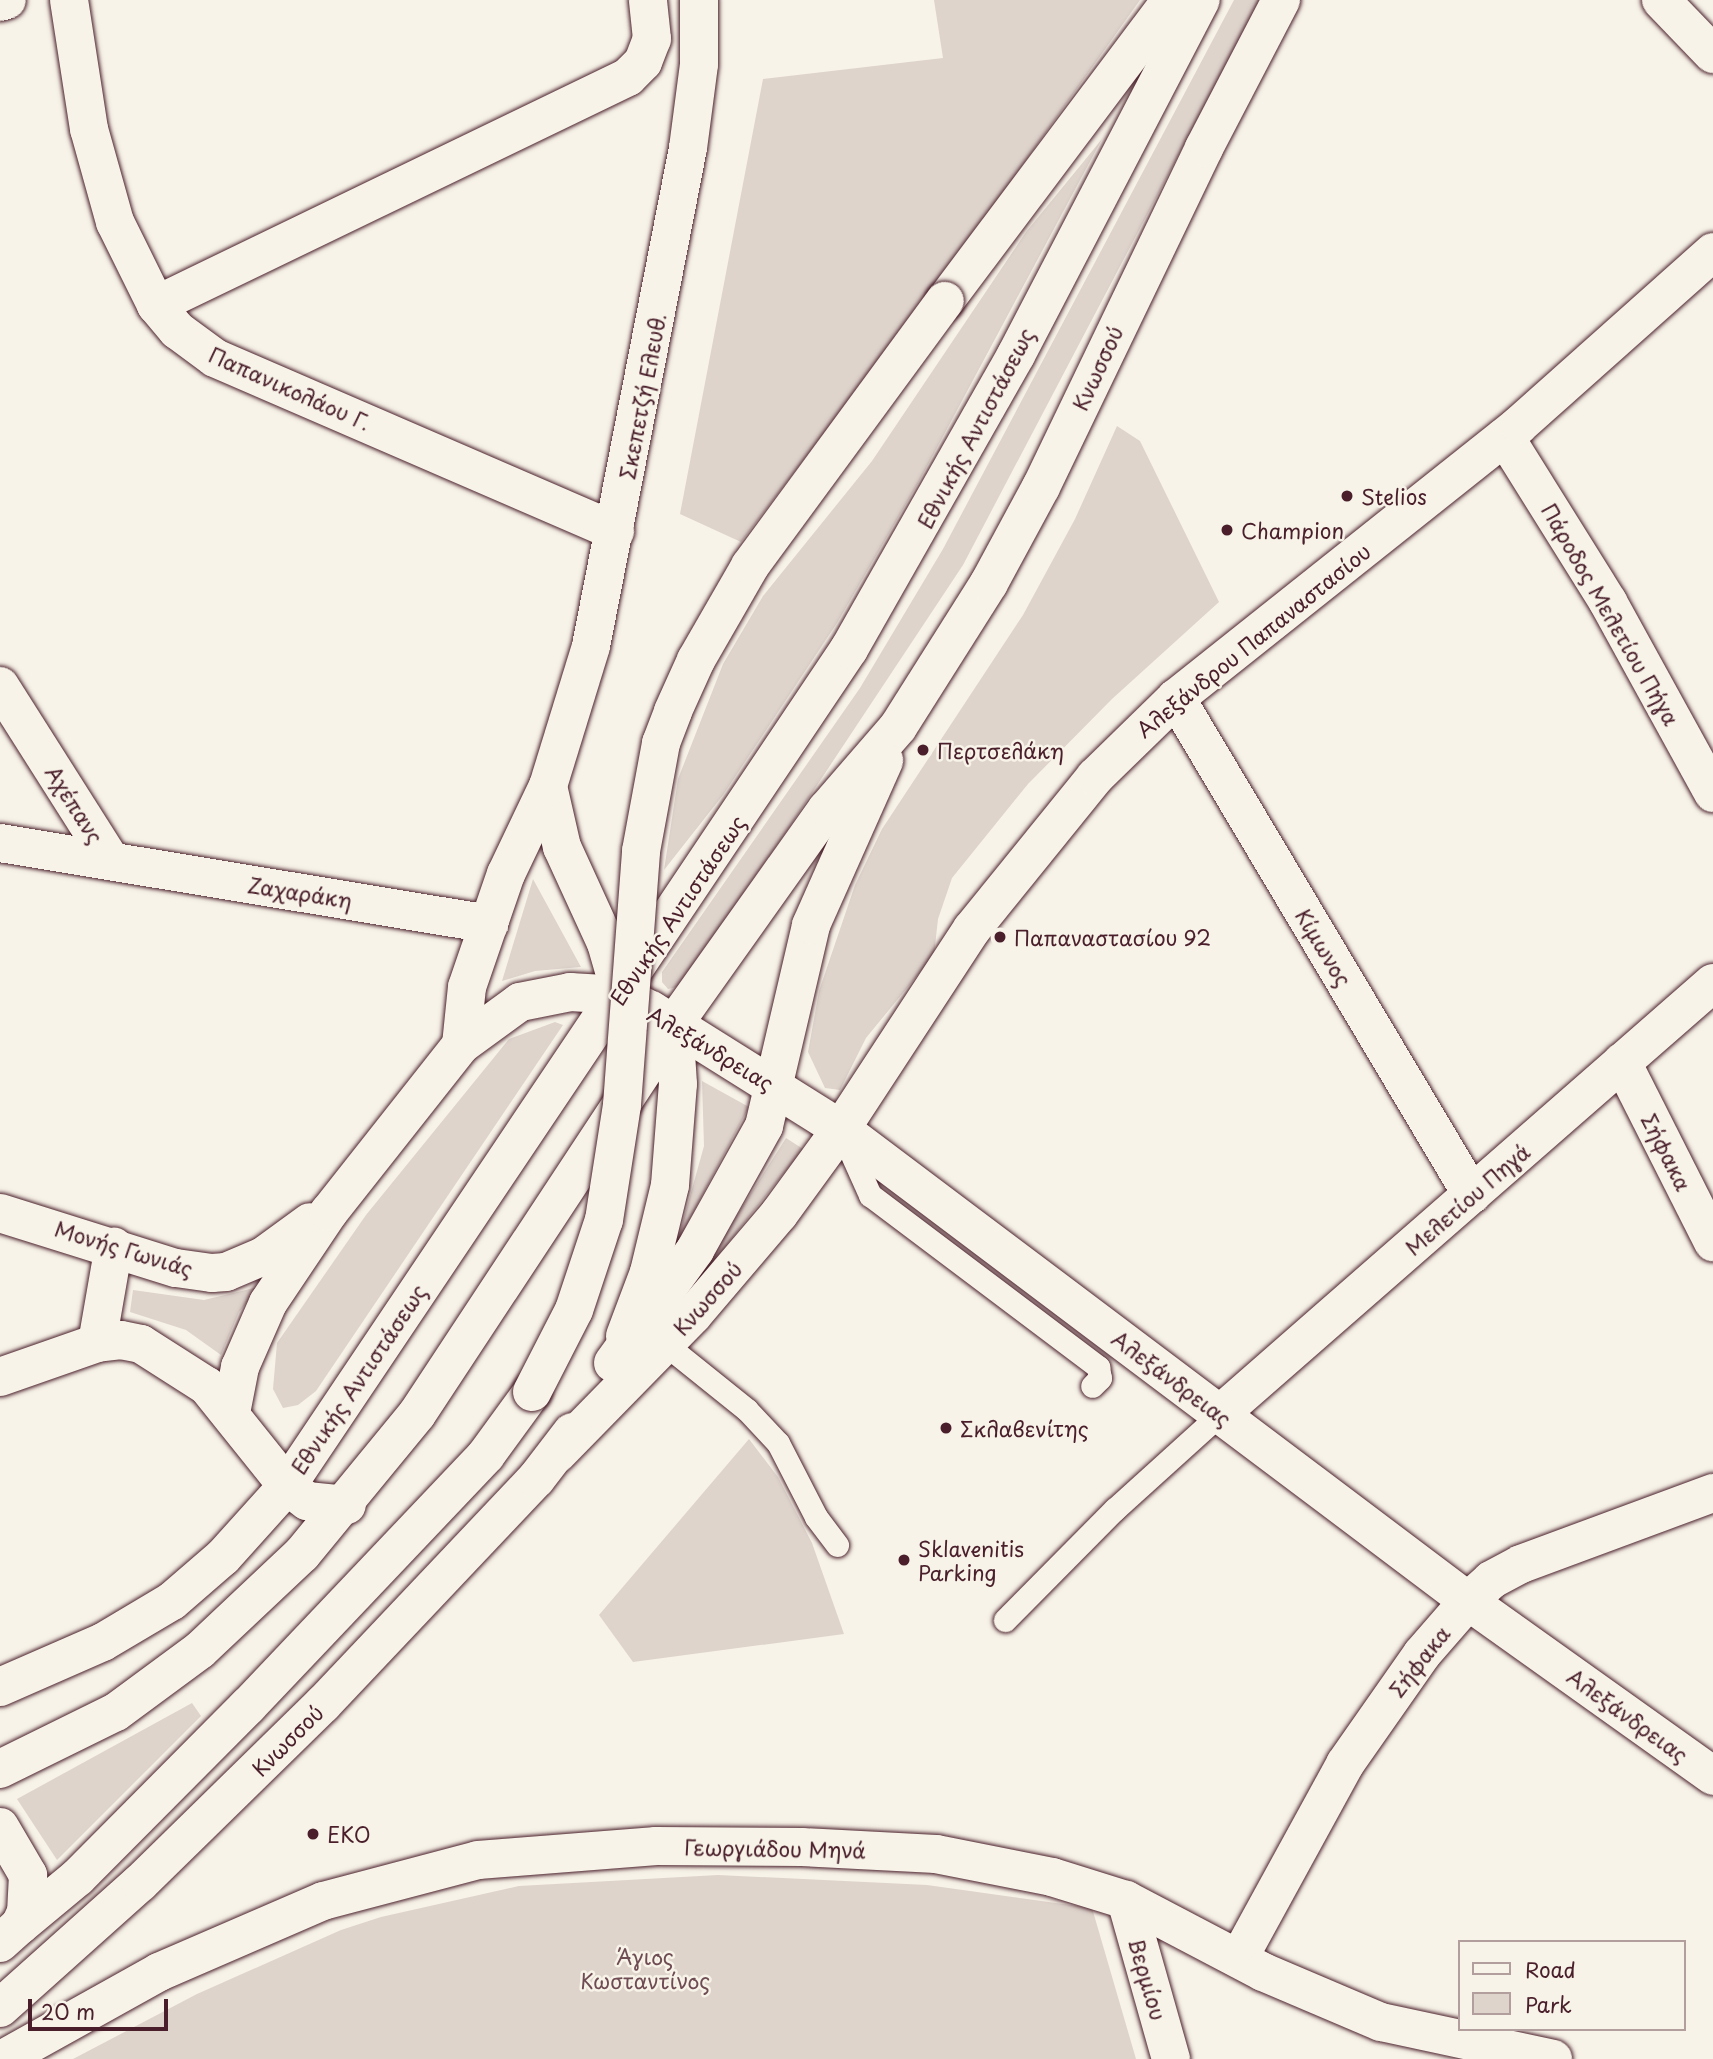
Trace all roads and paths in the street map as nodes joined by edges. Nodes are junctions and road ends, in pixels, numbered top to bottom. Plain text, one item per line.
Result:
1 (7, 0) edge
2 (69, 0) edge
3 (648, 0) edge
4 (699, 0) edge
5 (1171, 0) edge
6 (1200, 0) edge
7 (1281, 0) edge
8 (1661, 0) edge
9 (0, 2) edge
10 (1713, 54) edge
11 (1713, 253) edge
12 (156, 304) junction
13 (1505, 436) junction
14 (615, 531) junction
15 (0, 687) edge
16 (1176, 698) junction
17 (898, 727) junction
18 (548, 786) junction
19 (1713, 793) edge
20 (0, 843) edge
21 (111, 861) junction
22 (489, 924) junction
23 (1713, 983) edge
24 (621, 995) junction
25 (674, 1024) junction
26 (461, 1045) junction
27 (1622, 1062) junction
28 (776, 1087) junction
29 (841, 1129) junction
30 (349, 1189) junction
31 (1472, 1195) junction
32 (0, 1213) edge
33 (1713, 1241) edge
34 (114, 1245) junction
35 (97, 1343) junction
36 (666, 1344) junction
37 (613, 1363) junction
38 (0, 1377) edge
39 (1092, 1386) dead end
40 (231, 1413) junction
41 (1220, 1413) junction
42 (557, 1454) junction
43 (287, 1486) junction
44 (1713, 1493) edge
45 (347, 1505) junction
46 (837, 1545) dead end
47 (1468, 1601) junction
48 (1005, 1620) dead end
49 (0, 1687) edge
50 (0, 1769) edge
51 (1713, 1776) edge
52 (0, 1827) edge
53 (1126, 1899) junction
54 (10, 1934) edge
55 (1239, 1958) junction
56 (0, 2008) edge
57 (3, 2059) edge
58 (1171, 2059) edge
59 (1553, 2059) edge

1 - 9 street
2 - 12 street, Παπανικολάου Γ.
3 - 12 street
4 - 14 street, Σκεπετζή Ελευθ.
5 - 54 street, bridge
6 - 24 street, Εθνικής Αντιστάσεως
7 - 17 street, Κνωσσού
8 - 10 street
11 - 13 street, Αλεξάνδρου Παπαναστασίου
12 - 14 street, Παπανικολάου Γ.
13 - 16 street, Αλεξάνδρου Παπαναστασίου
13 - 19 street, Πάροδος Μελετίου Πήγα
14 - 18 street, Σκεπετζή Ελευθ.
15 - 21 street, Αχέπανς
16 - 29 street, Αλεξάνδρου Παπαναστασίου
16 - 31 street, Κίμωνος
17 - 25 street
17 - 28 street
18 - 22 street, Σκεπετζή Ελευθ.
18 - 24 street
20 - 21 street, Αχέπανς
21 - 22 street, Ζαχαράκη
22 - 26 street, Σκεπετζή Ελευθ.
23 - 27 street, Μελετίου Πηγά
24 - 25 street, Αλεξάνδρειας
24 - 26 street
24 - 43 street, Εθνικής Αντιστάσεως
25 - 28 street, Αλεξάνδρειας
25 - 37 street
25 - 45 street
26 - 30 street
27 - 31 street, Μελετίου Πηγά
27 - 33 street, Σήφακα
28 - 29 street, Αλεξάνδρειας
28 - 37 street
29 - 36 street, Κνωσσού
29 - 39 lane
29 - 41 street, Αλεξάνδρειας
30 - 34 street, Μονής Γωνιάς
30 - 40 street
31 - 41 street, Μελετίου Πηγά
32 - 34 street, Μονής Γωνιάς
34 - 35 street
35 - 38 street
35 - 40 street
36 - 42 street, Κνωσσού
36 - 46 lane
37 - 42 street, Κνωσσού
40 - 43 street
41 - 47 street, Αλεξάνδρειας
41 - 48 lane
42 - 56 street, Κνωσσού
43 - 45 street
43 - 49 street, Εθνικής Αντιστάσεως
44 - 47 street, Σήφακα
45 - 50 street
47 - 51 street, Αλεξάνδρειας
47 - 55 street, Σήφακα
52 - 54 street
53 - 55 street, Γεωργιάδου Μηνά
53 - 57 street, Γεωργιάδου Μηνά
53 - 58 street, Βερμίου
55 - 59 street, Γεωργιάδου Μηνά

